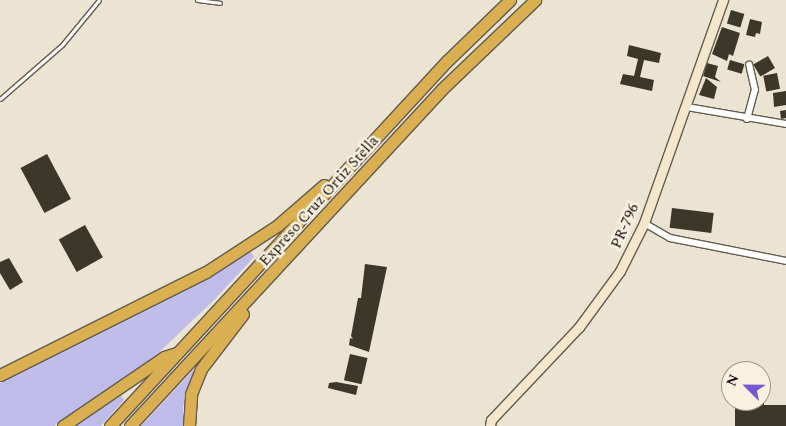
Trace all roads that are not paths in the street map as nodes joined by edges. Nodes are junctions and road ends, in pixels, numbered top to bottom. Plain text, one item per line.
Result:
1 (100, 0) edge
2 (197, 0) edge
3 (510, 0) edge
4 (535, 0) edge
5 (723, 0) edge
6 (220, 3) dead end
7 (750, 65) dead end
8 (0, 99) edge
9 (686, 107) junction
10 (747, 118) junction
11 (786, 124) edge
12 (355, 161) junction
13 (644, 223) junction
14 (786, 261) edge
15 (256, 293) junction
16 (180, 351) junction
17 (0, 375) edge
18 (63, 426) edge
19 (110, 426) edge
20 (130, 426) edge
21 (190, 426) edge
22 (490, 426) edge

1 - 8 lane
2 - 6 lane
3 - 12 highway, Expreso Cruz Ortiz Stella
4 - 15 highway, Expreso Cruz Ortiz Stella
5 - 9 street, PR-796 / PR-796
7 - 10 street
9 - 10 street
9 - 13 street, PR-796 / PR-796
10 - 11 street
12 - 16 highway, Expreso Cruz Ortiz Stella
12 - 17 highway
13 - 14 street
13 - 22 street, PR-796 / PR-796
15 - 20 highway, Expreso Cruz Ortiz Stella
15 - 21 highway
16 - 18 highway
16 - 19 highway, Expreso Cruz Ortiz Stella

